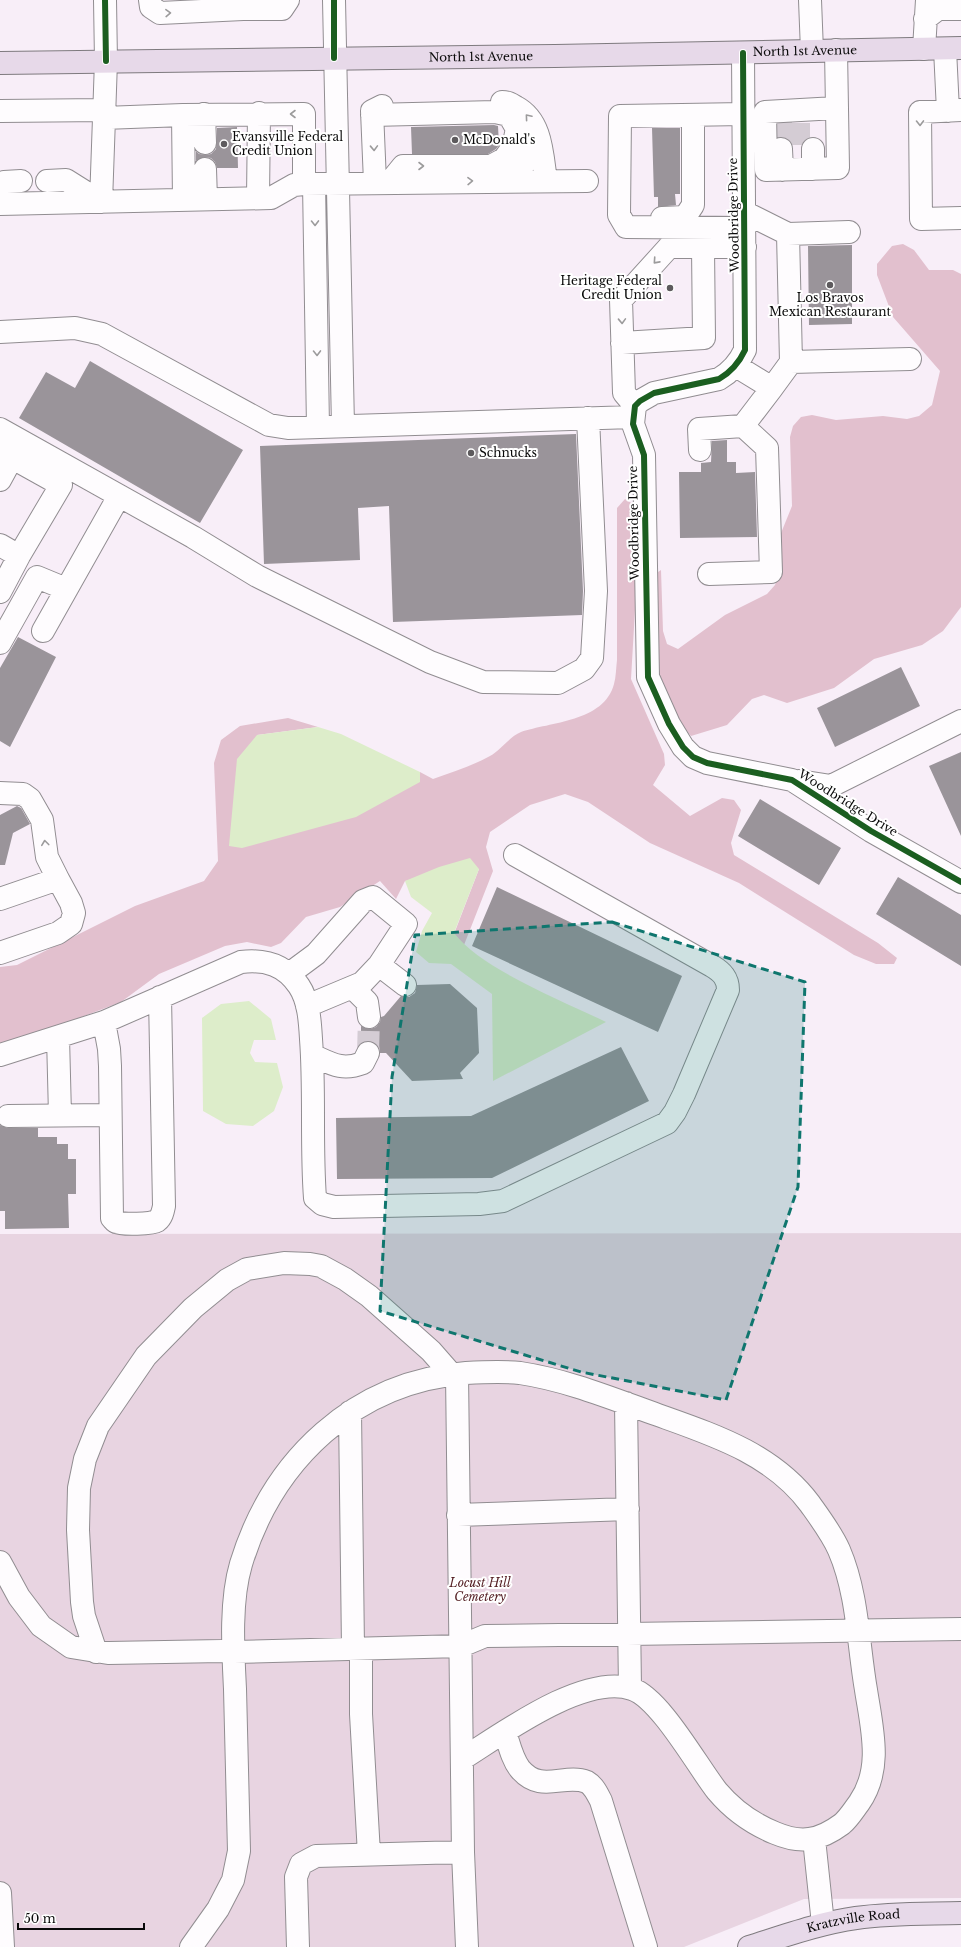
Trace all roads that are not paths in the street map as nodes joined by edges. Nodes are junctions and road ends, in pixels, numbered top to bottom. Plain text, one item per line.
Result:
1 (105, 0) edge
2 (150, 0) edge
3 (334, 0) edge
4 (810, 0) edge
5 (243, 4) edge
6 (285, 5) edge
7 (195, 6) edge
8 (926, 9) edge
9 (961, 9) edge
10 (953, 48) edge
11 (924, 49) junction
12 (836, 50) junction
13 (812, 51) junction
14 (743, 52) junction
15 (334, 58) junction
16 (106, 61) junction
17 (0, 63) edge
18 (836, 108) junction
19 (0, 111) edge
20 (955, 111) edge
21 (259, 113) junction
22 (104, 114) junction
23 (204, 114) junction
24 (744, 114) junction
25 (183, 115) junction
26 (372, 115) junction
27 (693, 115) junction
28 (205, 143) dead end
29 (206, 169) dead end
30 (546, 180) junction
31 (21, 181) dead end
32 (47, 181) dead end
33 (586, 181) dead end
34 (382, 182) junction
35 (309, 184) junction
36 (337, 184) junction
37 (0, 186) edge
38 (619, 188) junction
39 (258, 198) junction
40 (184, 200) junction
41 (206, 200) junction
42 (101, 202) junction
43 (0, 204) edge
44 (961, 218) edge
45 (745, 229) junction
46 (848, 232) dead end
47 (788, 234) junction
48 (704, 248) junction
49 (1, 335) edge
50 (622, 343) junction
51 (910, 359) dead end
52 (791, 362) junction
53 (736, 366) junction
54 (772, 388) junction
55 (634, 412) junction
56 (588, 418) junction
57 (343, 426) junction
58 (743, 426) junction
59 (318, 427) junction
60 (0, 429) edge
61 (700, 450) dead end
62 (6, 455) edge
63 (0, 480) edge
64 (119, 496) junction
65 (0, 545) edge
66 (19, 556) junction
67 (709, 574) dead end
68 (66, 589) junction
69 (0, 592) edge
70 (43, 631) dead end
71 (0, 643) edge
72 (961, 721) edge
73 (792, 780) junction
74 (0, 793) edge
75 (514, 855) dead end
76 (58, 879) junction
77 (961, 882) edge
78 (0, 899) edge
79 (0, 952) edge
80 (379, 965) junction
81 (289, 974) junction
82 (405, 985) dead end
83 (353, 988) junction
84 (160, 997) junction
85 (307, 1006) junction
86 (369, 1017) tunnel mouth
87 (104, 1022) junction
88 (58, 1037) junction
89 (368, 1053) tunnel mouth
90 (0, 1055) edge
91 (312, 1055) junction
92 (60, 1115) junction
93 (110, 1115) junction
94 (8, 1116) dead end
95 (454, 1374) junction
96 (626, 1403) junction
97 (350, 1412) junction
98 (628, 1509) junction
99 (458, 1515) junction
100 (0, 1562) edge
101 (961, 1629) edge
102 (858, 1631) junction
103 (629, 1633) junction
104 (460, 1646) junction
105 (357, 1648) junction
106 (96, 1652) junction
107 (234, 1652) junction
108 (630, 1688) junction
109 (505, 1732) junction
110 (462, 1759) junction
111 (814, 1839) junction
112 (463, 1852) junction
113 (369, 1854) junction
114 (0, 1893) edge
115 (961, 1913) edge
116 (823, 1924) junction
117 (780, 1942) edge
118 (3, 1947) edge
119 (191, 1947) edge
120 (298, 1947) edge
121 (467, 1947) edge
122 (646, 1947) edge
123 (749, 1947) edge

1 - 16 street
2 -> 7 street
3 - 15 street
4 - 13 street
5 - 6 street
5 - 7 street
8 - 9 street
8 - 11 street
10 - 11 main road, North 1st Avenue
10 - 20 street
11 - 12 main road, North 1st Avenue
12 - 13 main road, North 1st Avenue
12 - 18 street
13 - 14 main road, North 1st Avenue
14 - 15 main road, North 1st Avenue
14 - 24 street, Woodbridge Drive
15 - 16 main road, North 1st Avenue
15 - 36 street
16 - 17 main road, North 1st Avenue
16 - 22 street
18 - 18 street
19 - 22 street
20 -> 44 street
21 - 23 street
35 -> 21 street
21 - 39 street
22 - 25 street
22 - 42 street
23 - 25 street
23 - 28 street
24 - 27 street
24 - 45 street, Woodbridge Drive
25 - 40 street
30 -> 26 street
26 -> 34 street
34 -> 26 street
27 - 38 street
27 - 38 street
29 - 41 street
30 - 33 street
34 -> 30 street
31 - 37 street
32 - 42 street
34 - 36 street
35 - 36 street
35 - 39 street
35 -> 59 street
36 - 57 street
38 - 45 street
39 - 41 street
40 - 41 street
40 - 42 street
42 - 43 street
45 - 47 street
45 - 48 street
45 - 53 street, Woodbridge Drive
46 - 47 street
47 - 52 street
48 -> 50 street
48 - 50 street
49 - 59 street
50 - 55 street
51 - 52 street
52 - 54 street
53 - 54 street
53 - 55 street, Woodbridge Drive
54 - 58 street
55 - 56 street
55 - 73 street, Woodbridge Drive
56 - 57 street
56 - 64 street
57 - 59 street
58 - 61 street
58 - 67 street
60 - 64 street
62 - 63 street
62 - 66 street
64 - 68 street
65 - 66 street
66 - 69 street
68 - 70 street
68 - 71 street
72 - 73 street
73 - 77 street, Woodbridge Drive
76 -> 74 street
75 - 91 street
76 - 78 street
76 - 79 street
80 - 81 street
80 - 82 street
80 - 83 street
81 - 84 street
81 - 85 street
83 - 85 street
83 - 86 street
84 - 87 street
84 - 93 street
85 - 91 street
87 - 88 street
87 - 93 street
88 - 90 street
88 - 92 street
89 - 91 street
92 - 93 street
92 - 94 street
95 - 96 street
95 - 97 street
95 - 99 street
95 - 106 street
96 - 98 street
96 - 102 street
97 - 105 street
97 - 107 street
98 - 99 street
98 - 103 street
99 - 104 street
100 - 106 street
101 - 102 street
102 - 103 street
102 - 111 street
103 - 104 street
103 - 108 street
104 - 105 street
104 - 110 street
105 - 107 street
105 - 113 street
106 - 107 street
107 - 119 street
108 - 109 street
108 - 111 street
109 - 110 street
109 - 122 street
110 - 112 street
111 - 116 street
112 - 113 street
112 - 121 street
113 - 120 street
114 - 118 street
115 - 116 main road, Kratzville Road
116 - 117 main road, Kratzville Road
117 - 123 main road, Kratzville Road

